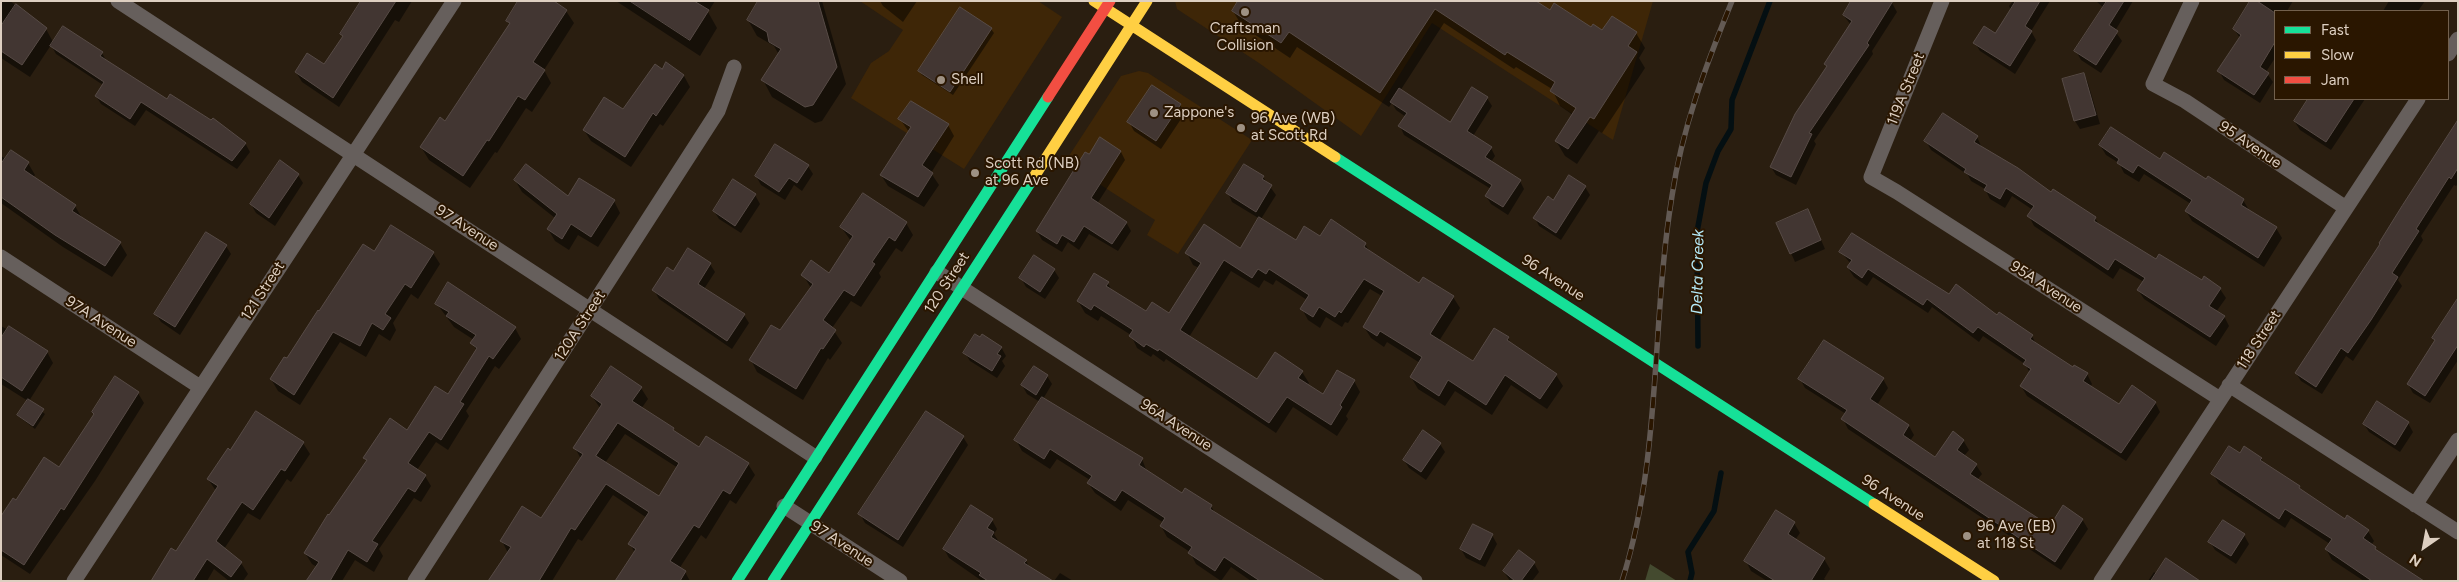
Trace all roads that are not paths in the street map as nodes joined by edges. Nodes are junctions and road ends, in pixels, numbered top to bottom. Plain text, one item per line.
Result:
1 (118, 1) edge
2 (454, 1) edge
3 (1094, 1) edge
4 (1147, 1) edge
5 (1942, 1) edge
6 (2192, 1) edge
7 (1108, 5) edge
8 (1132, 25) junction
9 (2458, 39) edge
10 (2449, 52) edge
11 (734, 67) dead end
12 (2417, 100) edge
13 (353, 154) junction
14 (1871, 177) joint
15 (2346, 208) junction
16 (1, 257) edge
17 (937, 272) junction
18 (963, 287) junction
19 (591, 309) junction
20 (2230, 386) junction
21 (200, 387) junction
22 (2220, 399) junction
23 (2458, 440) edge
24 (815, 457) junction
25 (2415, 505) junction
26 (784, 506) junction
27 (810, 523) junction
28 (2458, 532) edge
29 (74, 581) edge
30 (415, 581) edge
31 (737, 581) edge
32 (773, 581) edge
33 (900, 581) edge
34 (1415, 581) edge
35 (1994, 581) edge
36 (2101, 581) edge

1 - 13 street, 97 Avenue
2 - 13 street, 121 Street
3 - 7 main road, 96 Avenue
4 - 8 main road, 120 Street
5 - 14 street, 119A Street
6 - 15 street, 95 Avenue
7 - 8 main road, 96 Avenue
7 - 17 main road, 120 Street
8 - 18 main road, 120 Street
8 - 35 main road, 96 Avenue
9 - 10 street
11 - 19 street, 120A Street
12 - 15 street, 118 Street
13 - 19 street, 97 Avenue
13 - 21 street, 121 Street
14 - 22 street, 95A Avenue
15 - 20 street, 118 Street
16 - 21 street, 97A Avenue
17 - 18 street, 96A Avenue
17 - 24 main road, 120 Street
18 - 27 main road, 120 Street
18 - 34 street, 96A Avenue
19 - 24 street, 97 Avenue
19 - 30 street, 120A Street
20 - 22 street, 118 Street
20 - 25 street
21 - 29 street, 121 Street
22 - 36 street, 118 Street
23 - 25 street
24 - 26 main road, 120 Street
25 - 28 street
26 - 27 street, 97 Avenue
26 - 31 main road, 120 Street
27 - 32 main road, 120 Street
27 - 33 street, 97 Avenue

